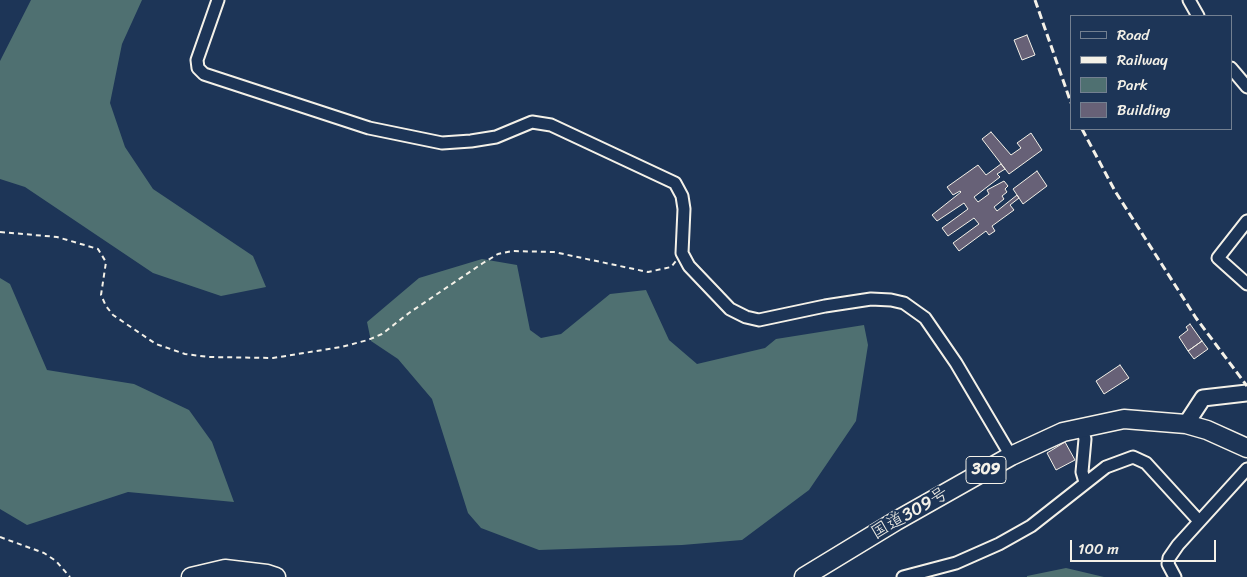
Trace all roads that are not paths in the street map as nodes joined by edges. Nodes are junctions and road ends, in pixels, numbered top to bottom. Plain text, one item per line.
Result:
1 (218, 0) edge
2 (1189, 0) edge
3 (1197, 15) edge
4 (1232, 69) edge
5 (1247, 87) edge
6 (1247, 222) edge
7 (1247, 284) edge
8 (1247, 393) edge
9 (1186, 424) junction
10 (1082, 427) junction
11 (1247, 448) edge
12 (1012, 456) junction
13 (1247, 470) edge
14 (1085, 482) junction
15 (1199, 522) junction
16 (191, 577) edge
17 (276, 577) edge
18 (804, 577) edge
19 (903, 577) edge
20 (1176, 577) edge

1 - 12 street
2 - 3 street
4 - 5 street
6 - 7 street
8 - 9 main road
9 - 10 highway, 国道309号 / 309
9 - 11 highway, 国道309号 / 309
10 - 12 highway, 国道309号 / 309
10 - 14 street
12 - 18 highway, 国道309号 / 309
13 - 15 street
14 - 15 street
14 - 19 street
15 - 20 street
16 - 17 highway

